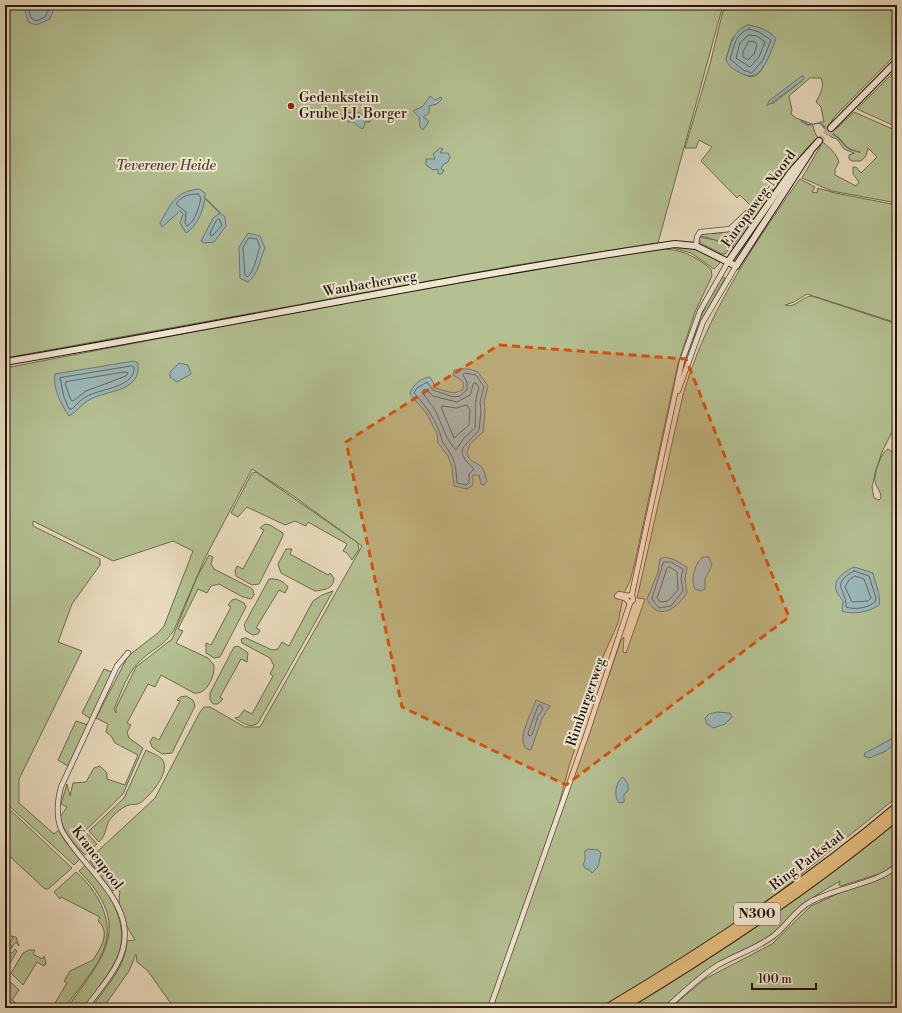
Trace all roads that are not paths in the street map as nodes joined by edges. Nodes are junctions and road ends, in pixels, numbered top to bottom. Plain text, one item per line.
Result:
1 (897, 61) edge
2 (831, 128) tunnel mouth
3 (819, 141) tunnel mouth
4 (810, 152) junction
5 (752, 208) dead end
6 (696, 246) junction
7 (728, 262) junction
8 (736, 266) junction
9 (5, 362) edge
10 (676, 396) junction
11 (632, 594) junction
12 (630, 603) junction
13 (128, 653) dead end
14 (897, 807) edge
15 (897, 816) edge
16 (897, 865) edge
17 (86, 1008) edge
18 (490, 1008) edge
19 (608, 1008) edge
20 (621, 1008) edge
21 (666, 1008) edge

1 - 2 street
3 - 4 street, Europaweg-Noord
4 - 7 street, Europaweg-Noord
4 - 8 street, Europaweg-Noord
5 - 6 street, Europaweg-Noord
6 - 7 street, Waubacherweg
6 - 9 street, Waubacherweg
7 - 8 street, Waubacherweg
7 - 10 street, Rimburgerweg
8 - 10 street, Rimburgerweg
10 - 11 street, Rimburgerweg
11 - 12 street, Rimburgerweg
11 - 12 street
12 - 18 street, Rimburgerweg
13 - 17 street, Kranenpool
14 - 19 highway, Ring Parkstad / N300
15 - 20 highway, Ring Parkstad / N300
16 - 21 street

